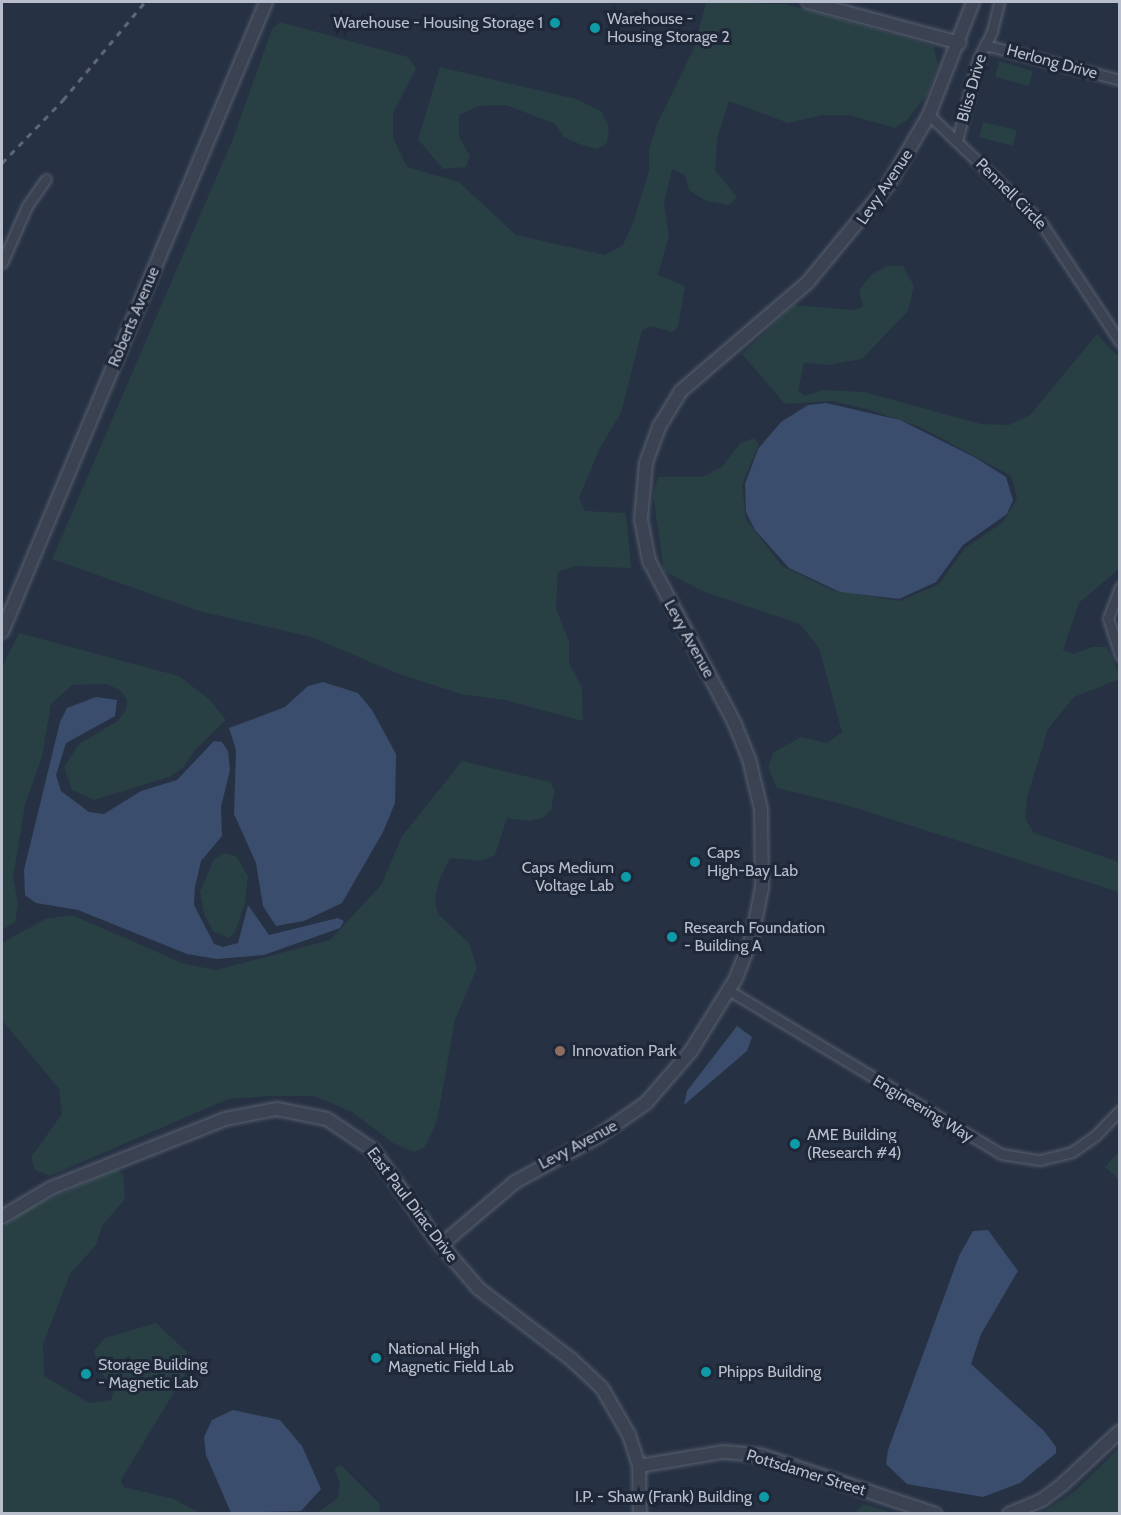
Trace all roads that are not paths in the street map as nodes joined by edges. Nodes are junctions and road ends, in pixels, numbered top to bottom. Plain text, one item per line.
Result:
1 (266, 2) edge
2 (808, 2) edge
3 (973, 2) edge
4 (999, 2) edge
5 (960, 44) junction
6 (985, 45) junction
7 (1119, 80) edge
8 (929, 115) junction
9 (957, 141) junction
10 (46, 179) dead end
11 (2, 263) edge
12 (1119, 342) edge
13 (1119, 587) edge
14 (2, 632) edge
15 (1119, 656) edge
16 (730, 991) junction
17 (1119, 1110) edge
18 (2, 1217) edge
19 (441, 1245) junction
20 (1119, 1431) edge
21 (639, 1466) junction
22 (640, 1514) edge
23 (935, 1514) edge
24 (1009, 1514) edge

1 - 14 street, Roberts Avenue
2 - 5 street
3 - 5 street, Levy Avenue
4 - 6 street, Bliss Drive
5 - 8 street, Levy Avenue
6 - 7 street, Herlong Drive
6 - 9 street, Bliss Drive
8 - 9 street, Pennell Circle
8 - 16 street, Levy Avenue
9 - 12 street, Pennell Circle
10 - 11 street
13 - 15 street
16 - 17 street, Engineering Way
16 - 19 street, Levy Avenue
18 - 19 street, East Paul Dirac Drive
19 - 21 street, East Paul Dirac Drive
20 - 24 street
21 - 22 street, East Paul Dirac Drive
21 - 23 street, Pottsdamer Street

